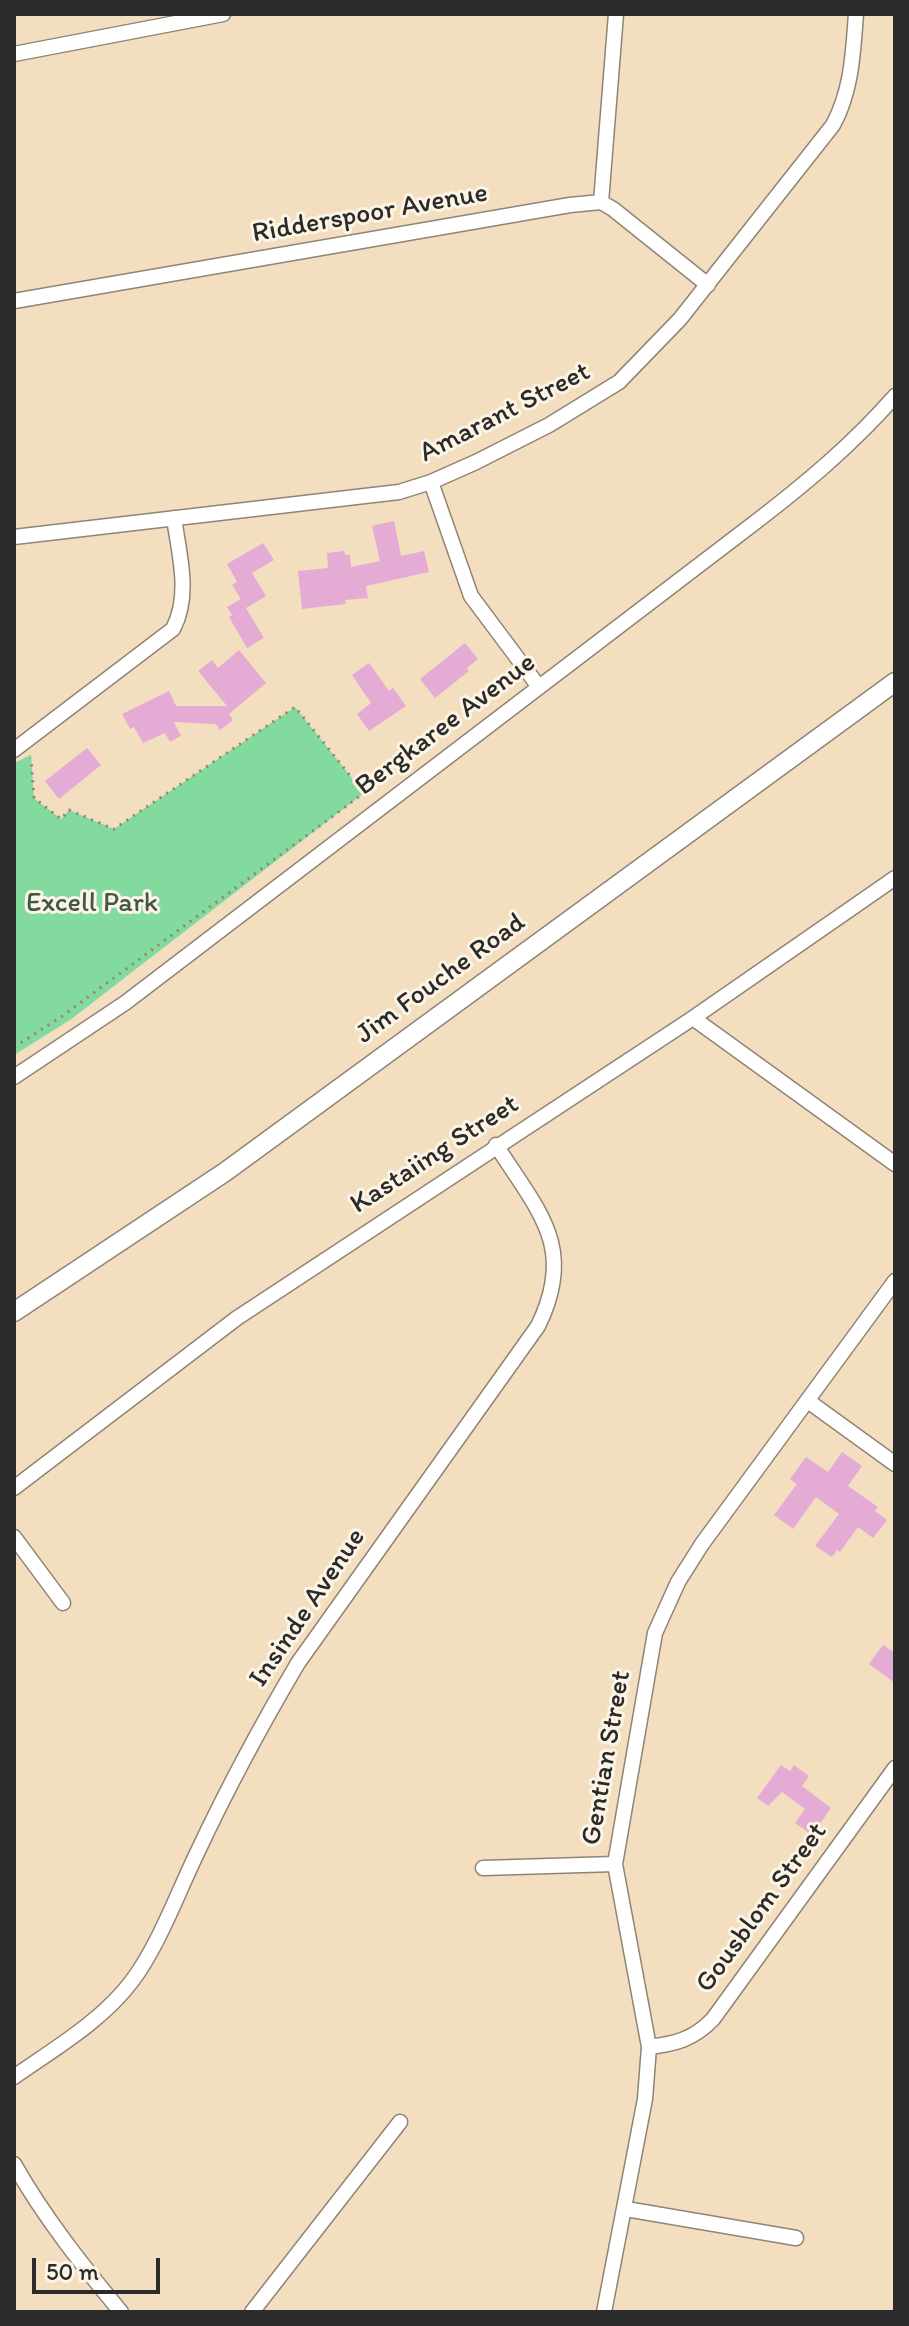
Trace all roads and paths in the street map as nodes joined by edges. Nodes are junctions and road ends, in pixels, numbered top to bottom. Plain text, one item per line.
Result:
1 (223, 14) edge
2 (616, 14) edge
3 (856, 14) edge
4 (14, 54) edge
5 (601, 202) junction
6 (708, 285) junction
7 (14, 301) edge
8 (895, 396) edge
9 (431, 482) junction
10 (174, 518) junction
11 (14, 537) edge
12 (895, 682) edge
13 (539, 687) junction
14 (14, 750) edge
15 (31, 755) dead end
16 (895, 878) edge
17 (693, 1018) junction
18 (14, 1047) edge
19 (14, 1077) edge
20 (496, 1145) junction
21 (895, 1164) edge
22 (895, 1281) edge
23 (14, 1312) edge
24 (808, 1401) junction
25 (895, 1464) edge
26 (14, 1488) edge
27 (14, 1537) edge
28 (63, 1603) dead end
29 (895, 1768) edge
30 (615, 1864) junction
31 (483, 1868) dead end
32 (649, 2047) junction
33 (14, 2077) edge
34 (400, 2122) dead end
35 (14, 2164) edge
36 (626, 2209) junction
37 (796, 2238) dead end
38 (121, 2312) edge
39 (252, 2312) edge
40 (604, 2312) edge

1 - 4 street
2 - 5 street
3 - 6 street, Amarant Street
5 - 6 street
5 - 7 street, Ridderspoor Avenue
6 - 9 street, Amarant Street
8 - 13 street, Bergkaree Avenue
9 - 10 street, Amarant Street
9 - 13 street
10 - 11 street, Amarant Street
10 - 14 street
12 - 23 street, Jim Fouche Road
13 - 19 street, Bergkaree Avenue
15 - 18 path
16 - 17 street, Kastaiing Street
17 - 20 street, Kastaiing Street
17 - 21 street
20 - 26 street, Kastaiing Street
20 - 33 street, Insinde Avenue
22 - 24 street, Gentian Street
24 - 25 street
24 - 30 street, Gentian Street
27 - 28 street
29 - 32 street, Gousblom Street
30 - 31 street
30 - 32 street, Gentian Street
32 - 36 street, Gentian Street
34 - 39 street
35 - 38 street
36 - 37 street
36 - 40 street, Gentian Street

